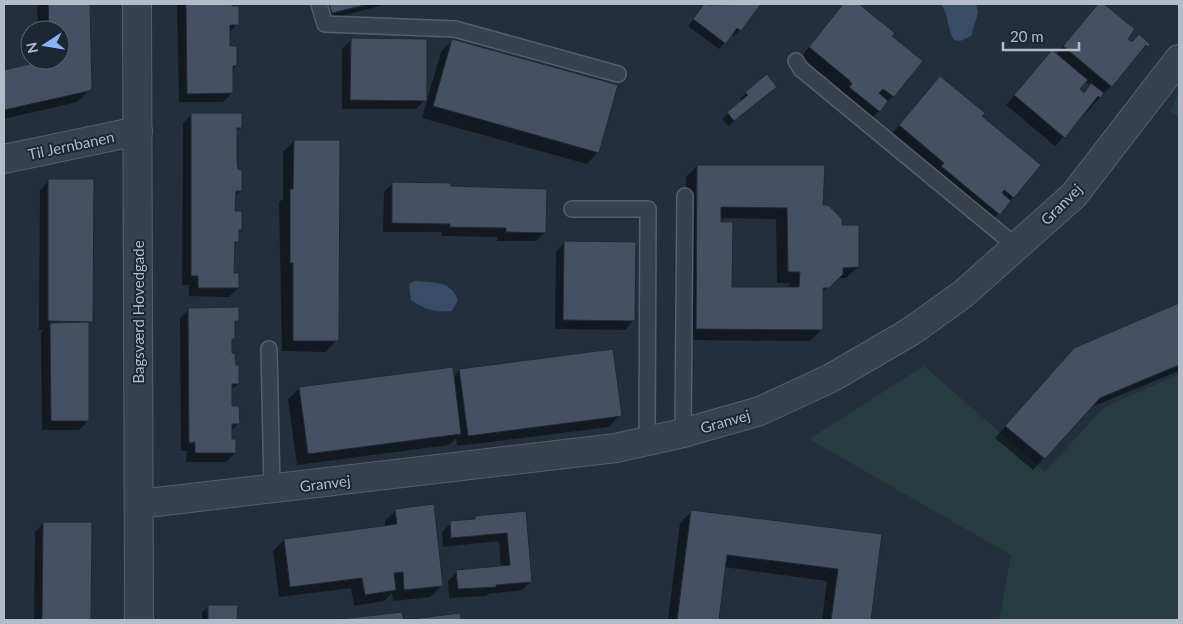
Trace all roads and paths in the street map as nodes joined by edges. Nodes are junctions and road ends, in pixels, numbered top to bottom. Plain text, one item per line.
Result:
1 (137, 4) edge
2 (319, 4) edge
3 (1179, 59) edge
4 (796, 61) dead end
5 (618, 74) dead end
6 (138, 131) junction
7 (4, 159) edge
8 (685, 196) dead end
9 (572, 208) dead end
10 (1016, 247) junction
11 (268, 349) dead end
12 (683, 433) junction
13 (647, 441) junction
14 (272, 489) junction
15 (139, 504) junction
16 (139, 620) edge

1 - 6 street, Bagsværd Hovedgade
2 - 5 lane
3 - 10 street, Granvej
4 - 10 lane
6 - 7 street, Til Jernbanen
6 - 15 street, Bagsværd Hovedgade
8 - 12 lane
9 - 13 lane
10 - 12 street, Granvej
11 - 14 lane
12 - 13 street, Granvej
13 - 14 street, Granvej
14 - 15 street, Granvej
15 - 16 street, Bagsværd Hovedgade

